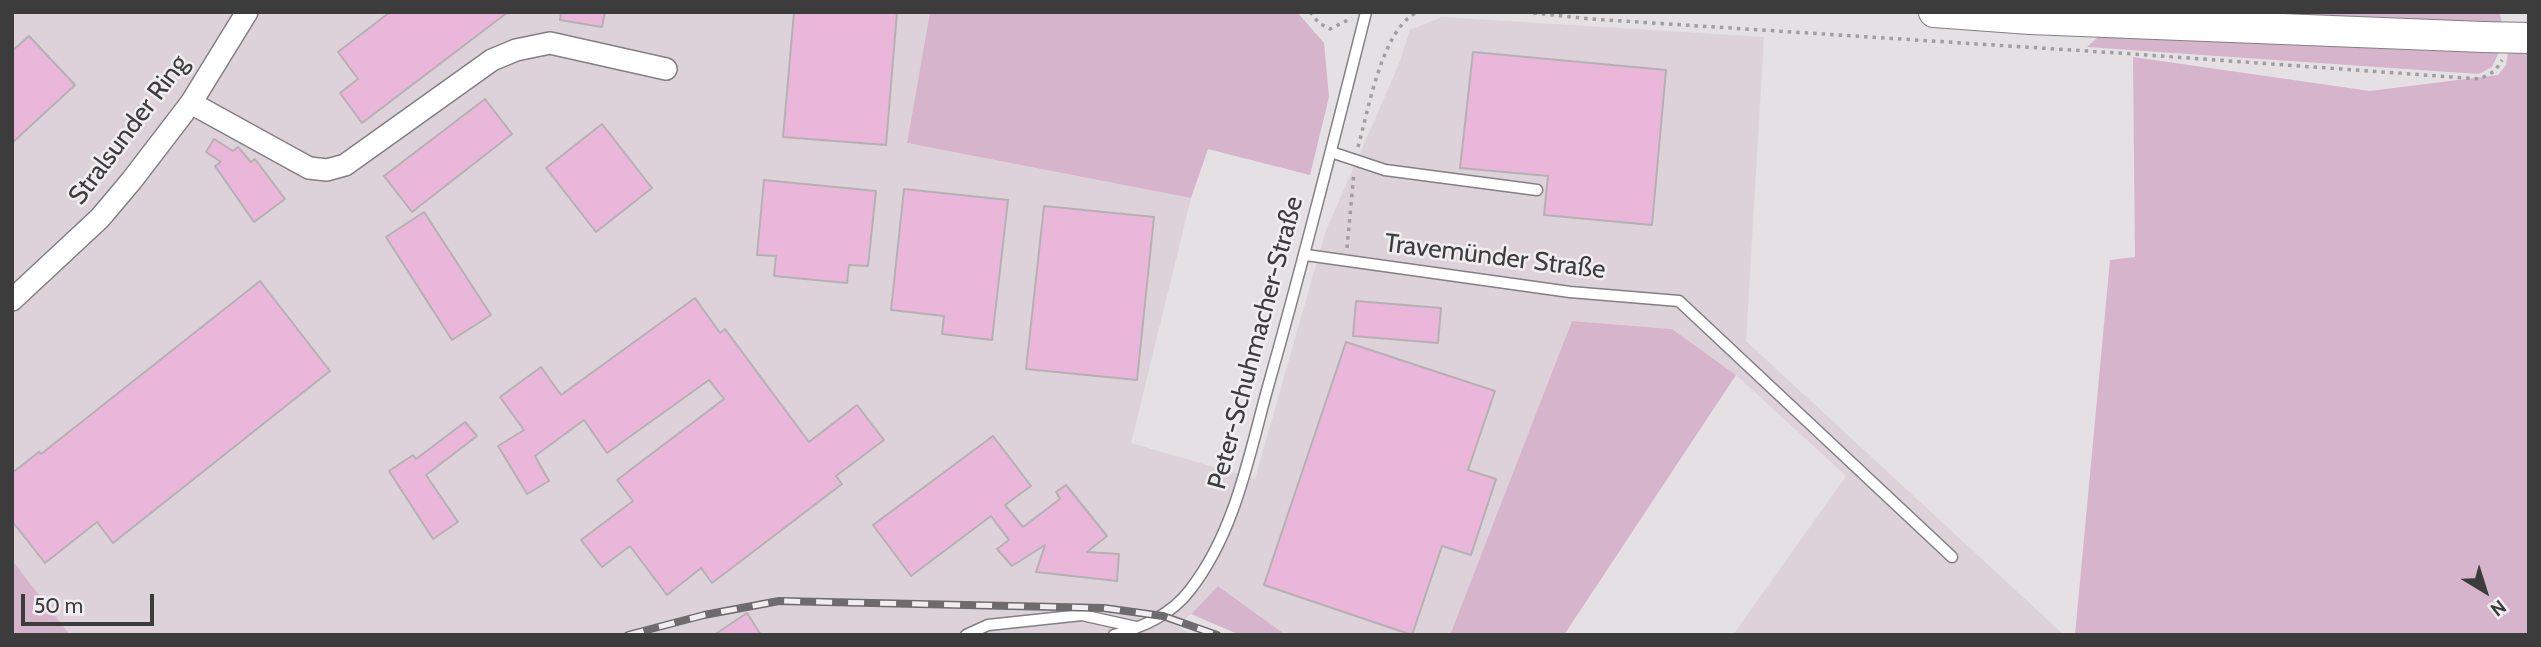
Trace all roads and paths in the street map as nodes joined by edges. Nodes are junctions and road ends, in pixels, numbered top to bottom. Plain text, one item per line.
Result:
1 (247, 12) edge
2 (1310, 12) edge
3 (1364, 12) edge
4 (1406, 12) edge
5 (1418, 12) edge
6 (1525, 12) edge
7 (1934, 12) edge
8 (1413, 14) junction
9 (2505, 42) edge
10 (666, 69) dead end
11 (191, 103) junction
12 (1331, 152) junction
13 (1354, 161) junction
14 (1537, 190) dead end
15 (1306, 255) junction
16 (1346, 261) junction
17 (12, 300) edge
18 (1952, 557) dead end
19 (1138, 627) junction
20 (965, 635) edge
21 (1114, 635) edge

1 - 11 street, Stralsunder Ring
2 - 3 path
3 - 12 lane, Peter-Schuhmacher-Straße
4 - 8 path
5 - 8 path
6 - 9 path
7 - 9 main road
8 - 13 path
10 - 11 street
11 - 17 street, Stralsunder Ring
12 - 13 lane
12 - 15 lane, Peter-Schuhmacher-Straße
13 - 14 lane
13 - 16 path
15 - 16 lane, Travemünder Straße
15 - 19 lane, Peter-Schuhmacher-Straße
16 - 18 lane, Travemünder Straße
19 - 20 lane
19 - 21 lane, Peter-Schuhmacher-Straße

